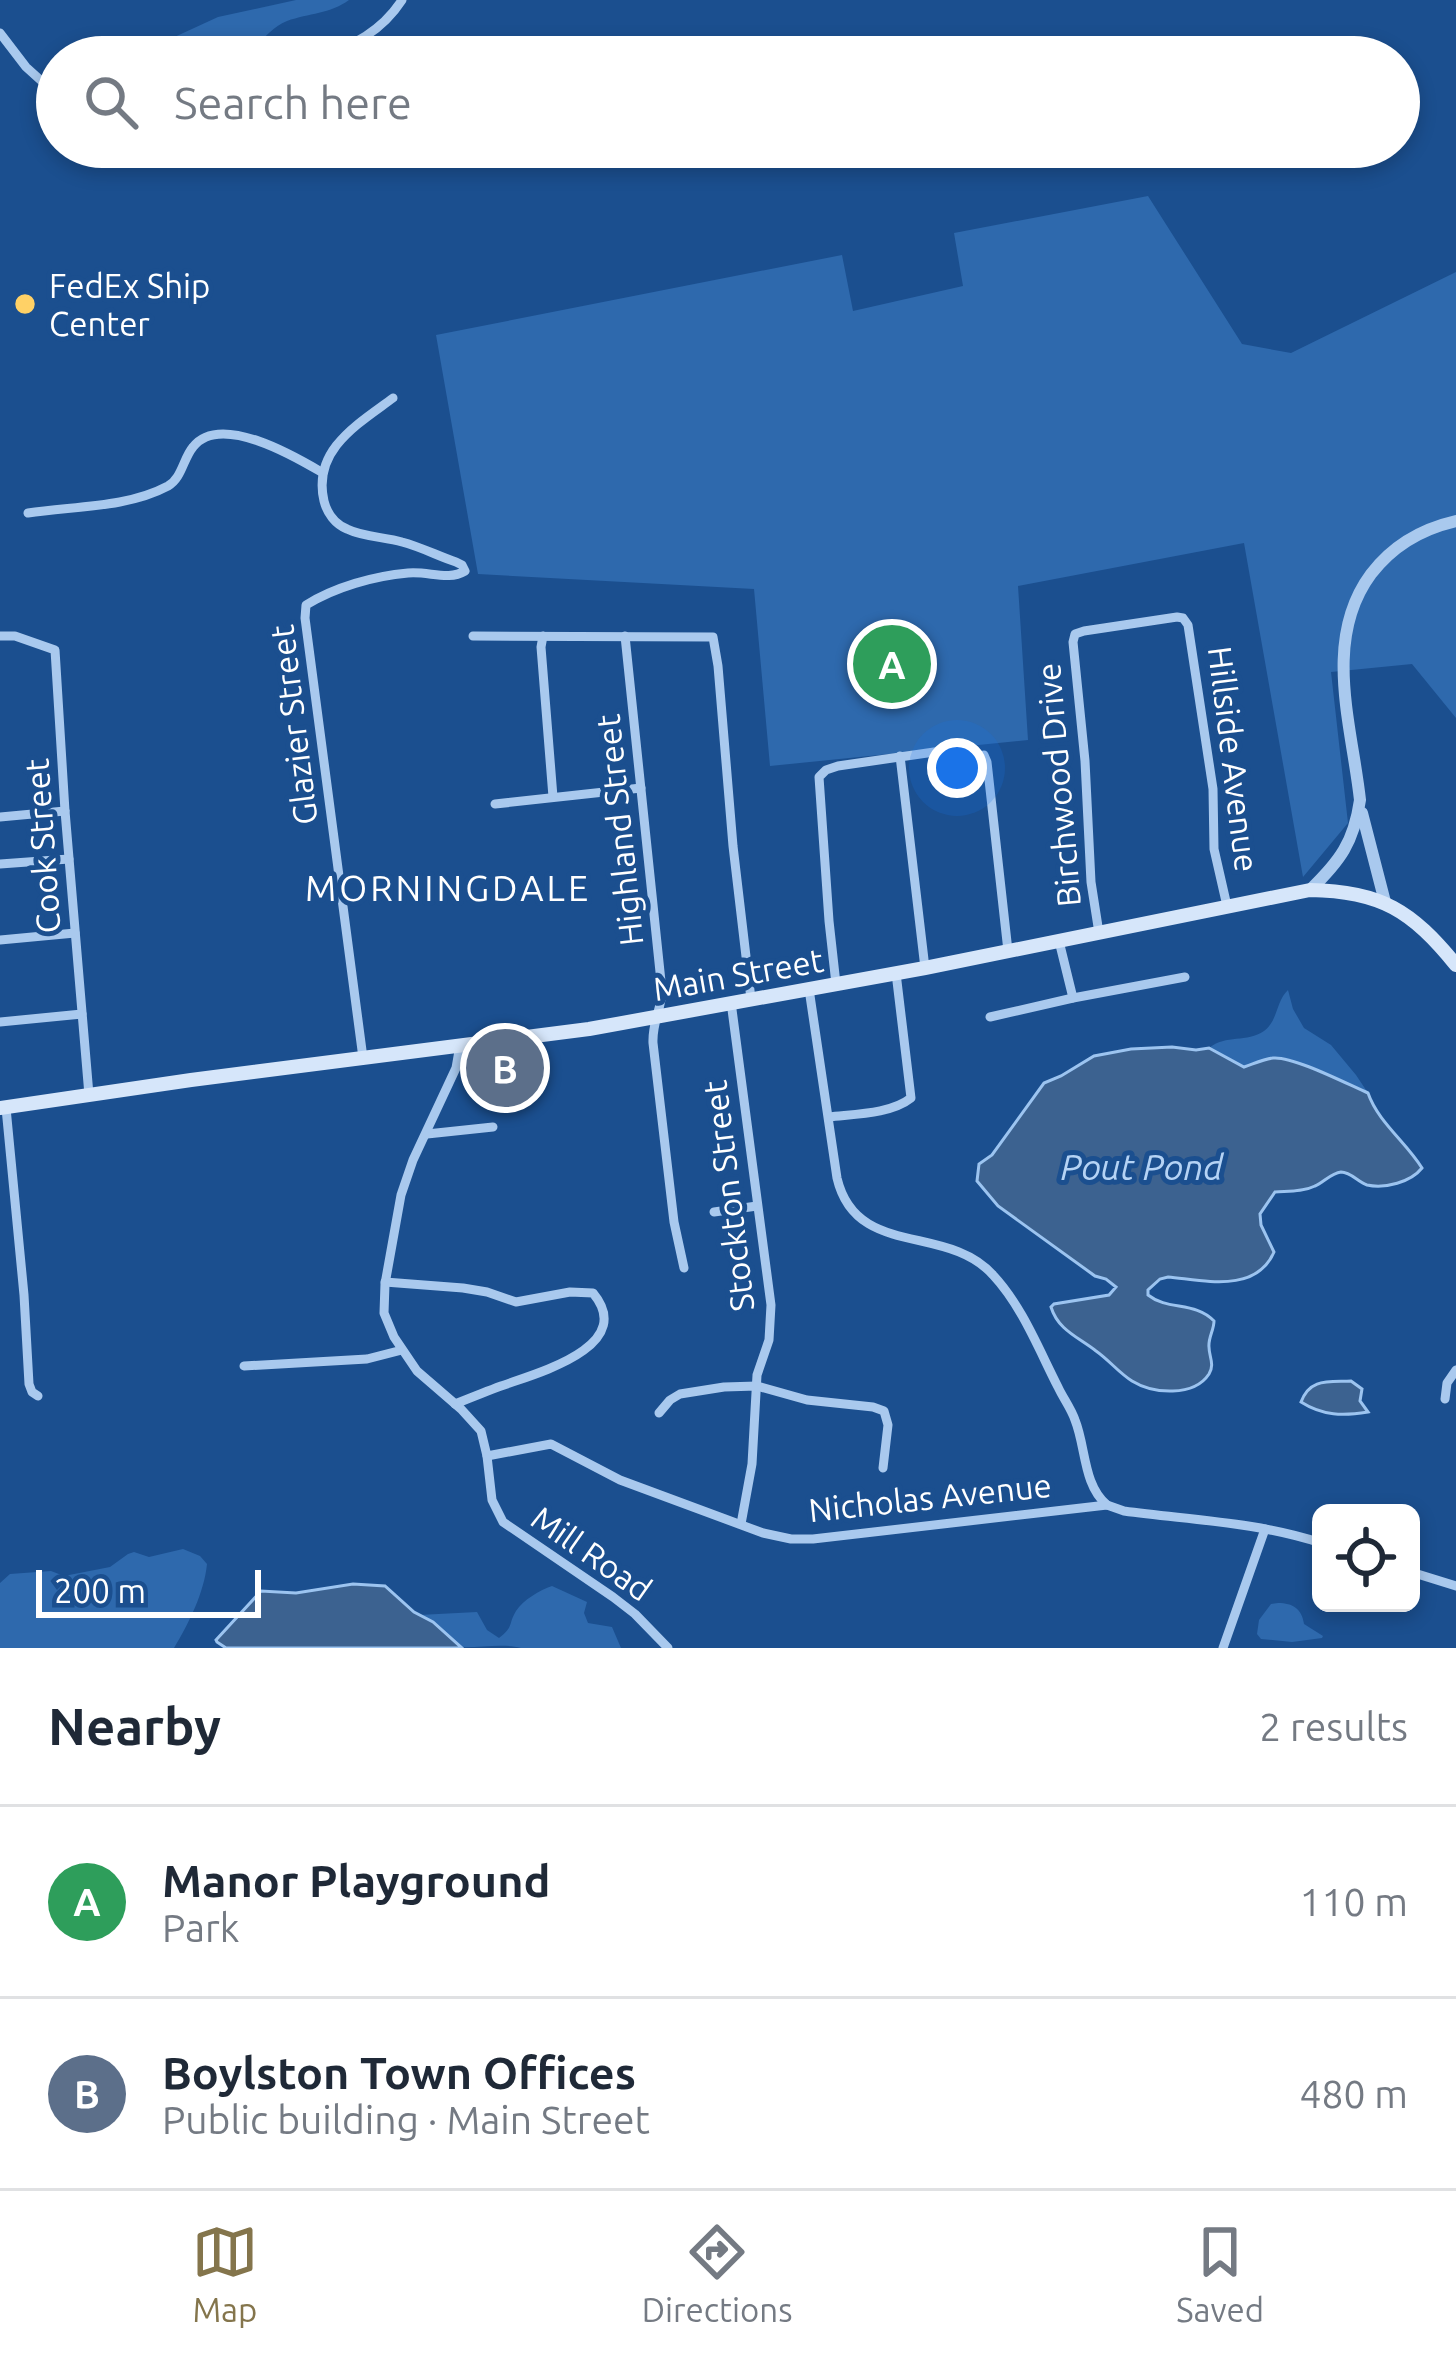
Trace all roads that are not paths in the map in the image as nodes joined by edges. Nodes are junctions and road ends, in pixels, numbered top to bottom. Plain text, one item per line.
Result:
1 (402, 0) edge
2 (0, 33) edge
3 (368, 36) edge
4 (36, 76) edge
5 (393, 398) dead end
6 (323, 473) junction
7 (28, 513) dead end
8 (1456, 521) edge
9 (1185, 620) joint
10 (0, 636) edge
11 (473, 636) dead end
12 (625, 636) junction
13 (544, 637) junction
14 (941, 751) dead end
15 (984, 755) dead end
16 (900, 756) junction
17 (641, 788) junction
18 (553, 797) junction
19 (1360, 800) junction
20 (495, 804) dead end
21 (64, 811) junction
22 (0, 817) edge
23 (69, 859) junction
24 (0, 864) edge
25 (1310, 890) junction
26 (1385, 902) junction
27 (1227, 906) junction
28 (75, 932) junction
29 (1099, 933) junction
30 (0, 940) edge
31 (1059, 941) junction
32 (1007, 951) junction
33 (1456, 965) edge
34 (925, 968) junction
35 (896, 973) junction
36 (1185, 977) dead end
37 (836, 984) junction
38 (809, 989) junction
39 (1073, 998) junction
40 (752, 999) junction
41 (731, 1002) junction
42 (82, 1014) junction
43 (656, 1016) junction
44 (990, 1017) dead end
45 (0, 1022) edge
46 (460, 1046) junction
47 (363, 1058) junction
48 (89, 1096) junction
49 (3, 1108) edge
50 (829, 1117) junction
51 (493, 1127) dead end
52 (427, 1134) junction
53 (758, 1206) junction
54 (714, 1212) dead end
55 (684, 1268) dead end
56 (385, 1282) junction
57 (402, 1350) junction
58 (244, 1366) dead end
59 (1456, 1370) edge
60 (757, 1386) junction
61 (38, 1396) dead end
62 (1445, 1399) dead end
63 (455, 1404) junction
64 (658, 1413) dead end
65 (488, 1456) junction
66 (883, 1468) dead end
67 (1107, 1505) junction
68 (742, 1525) junction
69 (1265, 1528) junction
70 (1312, 1541) edge
71 (1420, 1575) edge
72 (1456, 1586) edge
73 (668, 1648) edge
74 (1223, 1648) edge

1 - 3 street
2 - 4 street
5 - 6 street
6 - 7 street
6 - 47 street, Glazier Street
8 - 19 street
9 - 27 street, Hillside Avenue
9 - 29 street, Birchwood Drive
10 - 21 street, Cook Street
11 - 13 street
12 - 13 street
12 - 17 street, Highland Street
12 - 40 street
13 - 18 street
14 - 16 street
15 - 32 street
16 - 34 street
16 - 37 street
17 - 18 street
17 - 43 street, Highland Street
18 - 20 street
19 - 25 street
19 - 26 street
21 - 22 street
21 - 23 street, Cook Street
23 - 24 street
23 - 28 street, Cook Street
25 - 26 main road, Main Street
25 - 27 main road, Main Street
26 - 33 main road, Main Street
27 - 29 main road, Main Street
28 - 30 street
28 - 42 street, Cook Street
29 - 31 main road, Main Street
31 - 32 main road, Main Street
31 - 39 street
32 - 34 main road, Main Street
34 - 35 main road, Main Street
35 - 37 main road, Main Street
35 - 50 street
36 - 39 street
37 - 38 main road, Main Street
38 - 40 main road, Main Street
38 - 50 street
39 - 44 street
40 - 41 main road, Main Street
41 - 43 main road, Main Street
41 - 53 street, Stockton Street
42 - 45 street
42 - 48 street, Cook Street
43 - 46 main road, Main Street
43 - 55 street, Highland Street
46 - 47 main road, Main Street
46 - 52 street, Mill Road
47 - 48 main road, Main Street
48 - 49 main road, Main Street
49 - 61 street
50 - 67 street
51 - 52 street
52 - 56 street, Mill Road
53 - 54 street
53 - 60 street, Stockton Street
56 - 57 street, Mill Road
56 - 63 street
57 - 58 street
57 - 63 street, Mill Road
59 - 62 street
60 - 64 street
60 - 66 street
60 - 68 street, Stockton Street
63 - 65 street, Mill Road
65 - 68 street, Nicholas Avenue
65 - 73 street, Mill Road
67 - 68 street, Nicholas Avenue
67 - 69 street, Nicholas Avenue
69 - 70 street, Nicholas Avenue
69 - 74 street
71 - 72 street

